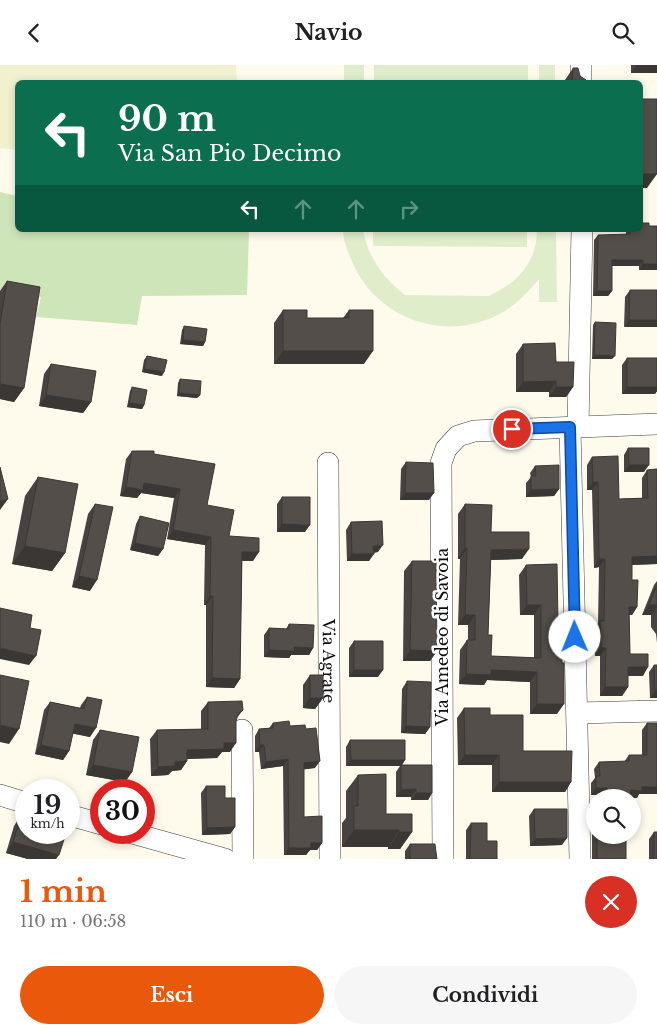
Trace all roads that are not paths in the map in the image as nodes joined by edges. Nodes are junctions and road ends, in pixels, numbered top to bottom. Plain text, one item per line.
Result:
1 (581, 65) edge
2 (582, 80) edge
3 (582, 232) edge
4 (657, 424) edge
5 (574, 427) junction
6 (328, 463) dead end
7 (657, 711) edge
8 (577, 713) junction
9 (242, 730) dead end
10 (0, 795) edge
11 (15, 800) edge
12 (155, 839) edge
13 (225, 859) edge
14 (243, 859) edge
15 (330, 859) edge
16 (443, 859) edge
17 (580, 859) edge

1 - 2 street
3 - 5 street
4 - 5 street
5 - 8 street
5 - 16 street, Via Amedeo di Savoia
6 - 15 street, Via Agrate
7 - 8 street
8 - 17 street
9 - 14 street
10 - 11 street
12 - 13 street

